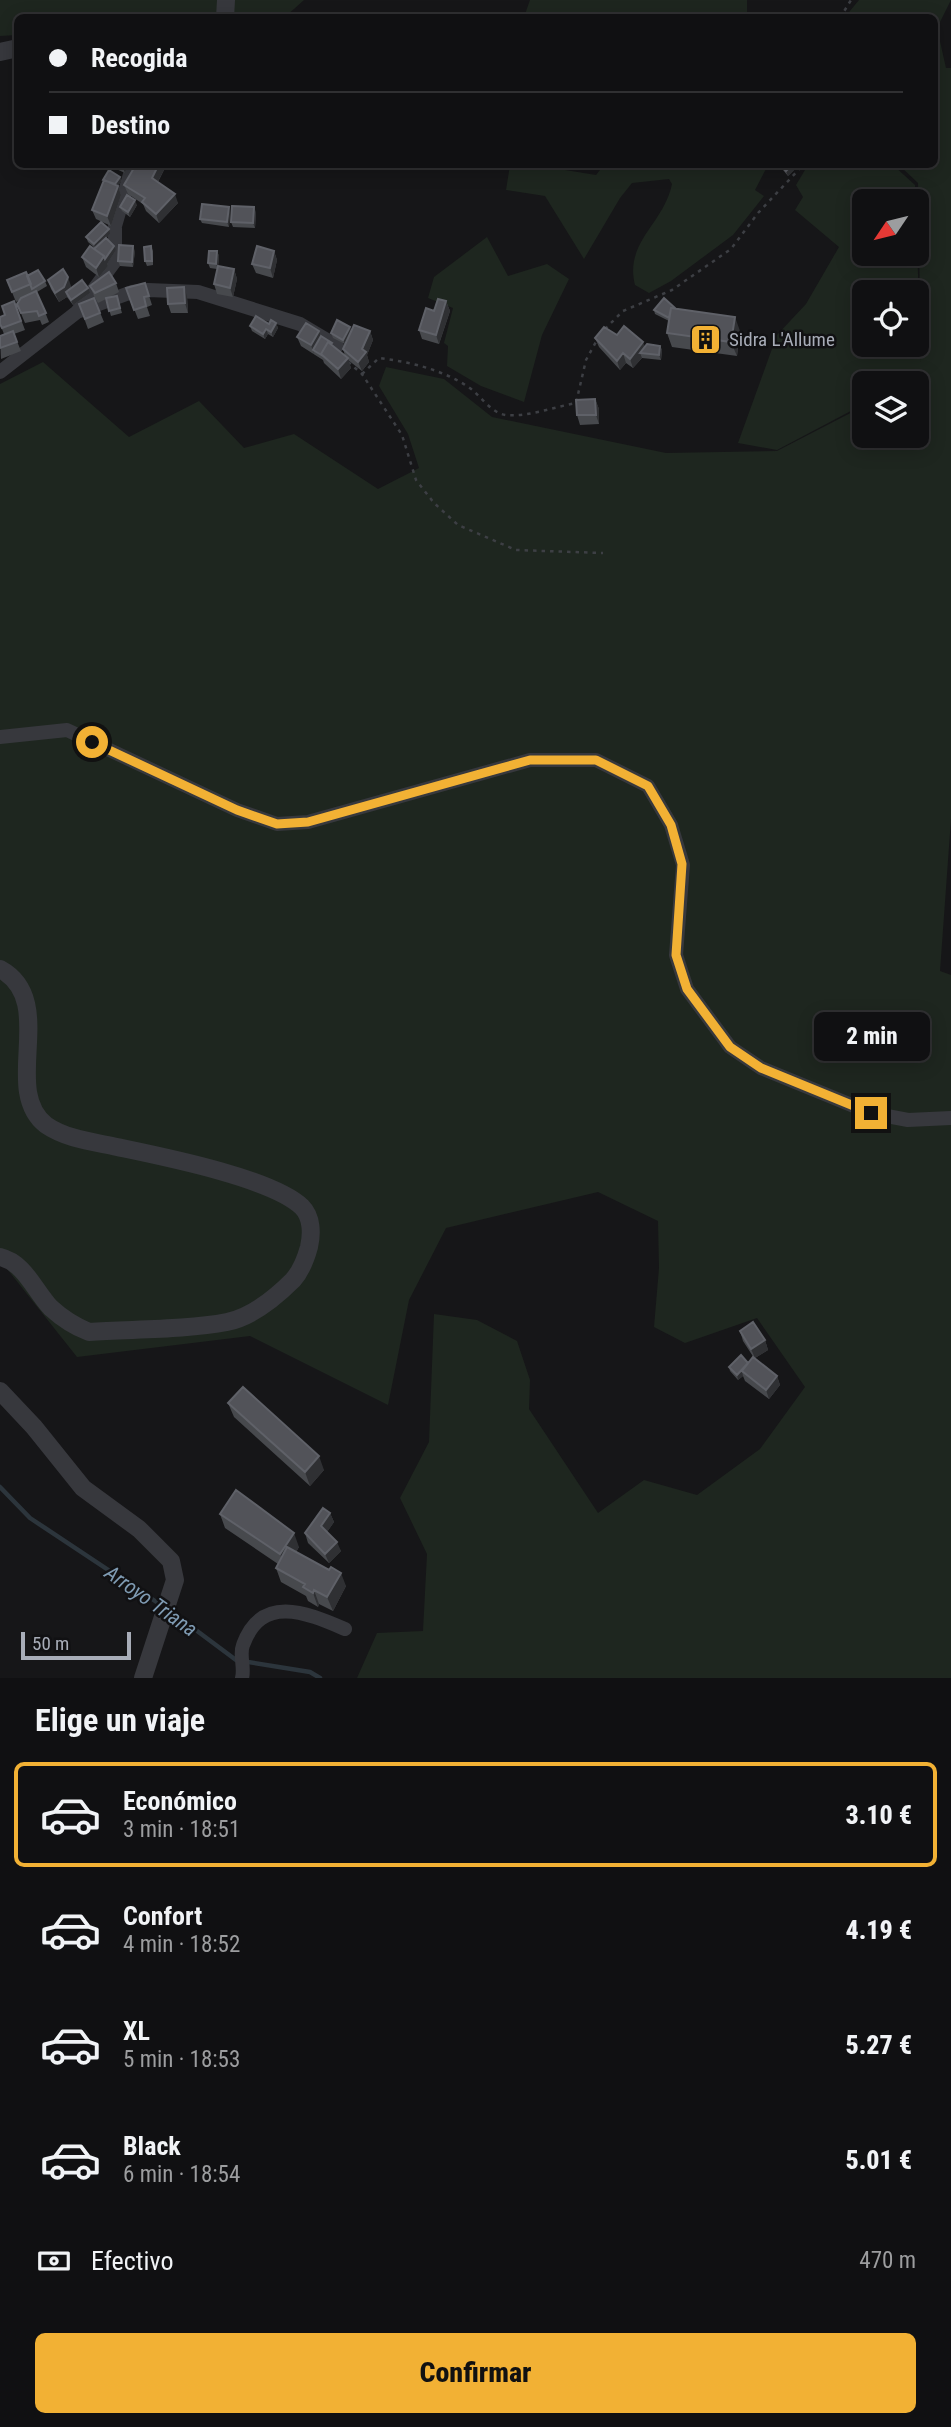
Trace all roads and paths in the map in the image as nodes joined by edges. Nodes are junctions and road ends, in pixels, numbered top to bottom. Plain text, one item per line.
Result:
1 (132, 168) edge
2 (800, 168) edge
3 (77, 312) junction
4 (337, 346) joint
5 (0, 372) edge
6 (362, 374) junction
7 (603, 553) dead end
8 (0, 737) edge
9 (0, 969) edge
10 (951, 1118) edge
11 (0, 1257) edge
12 (0, 1391) edge
13 (345, 1629) dead end
14 (243, 1675) edge
15 (143, 1678) edge

1 - 3 street
2 - 6 path
3 - 4 street
3 - 5 street
4 - 6 path
6 - 7 path
8 - 10 street
9 - 11 street
12 - 15 street
13 - 14 street

